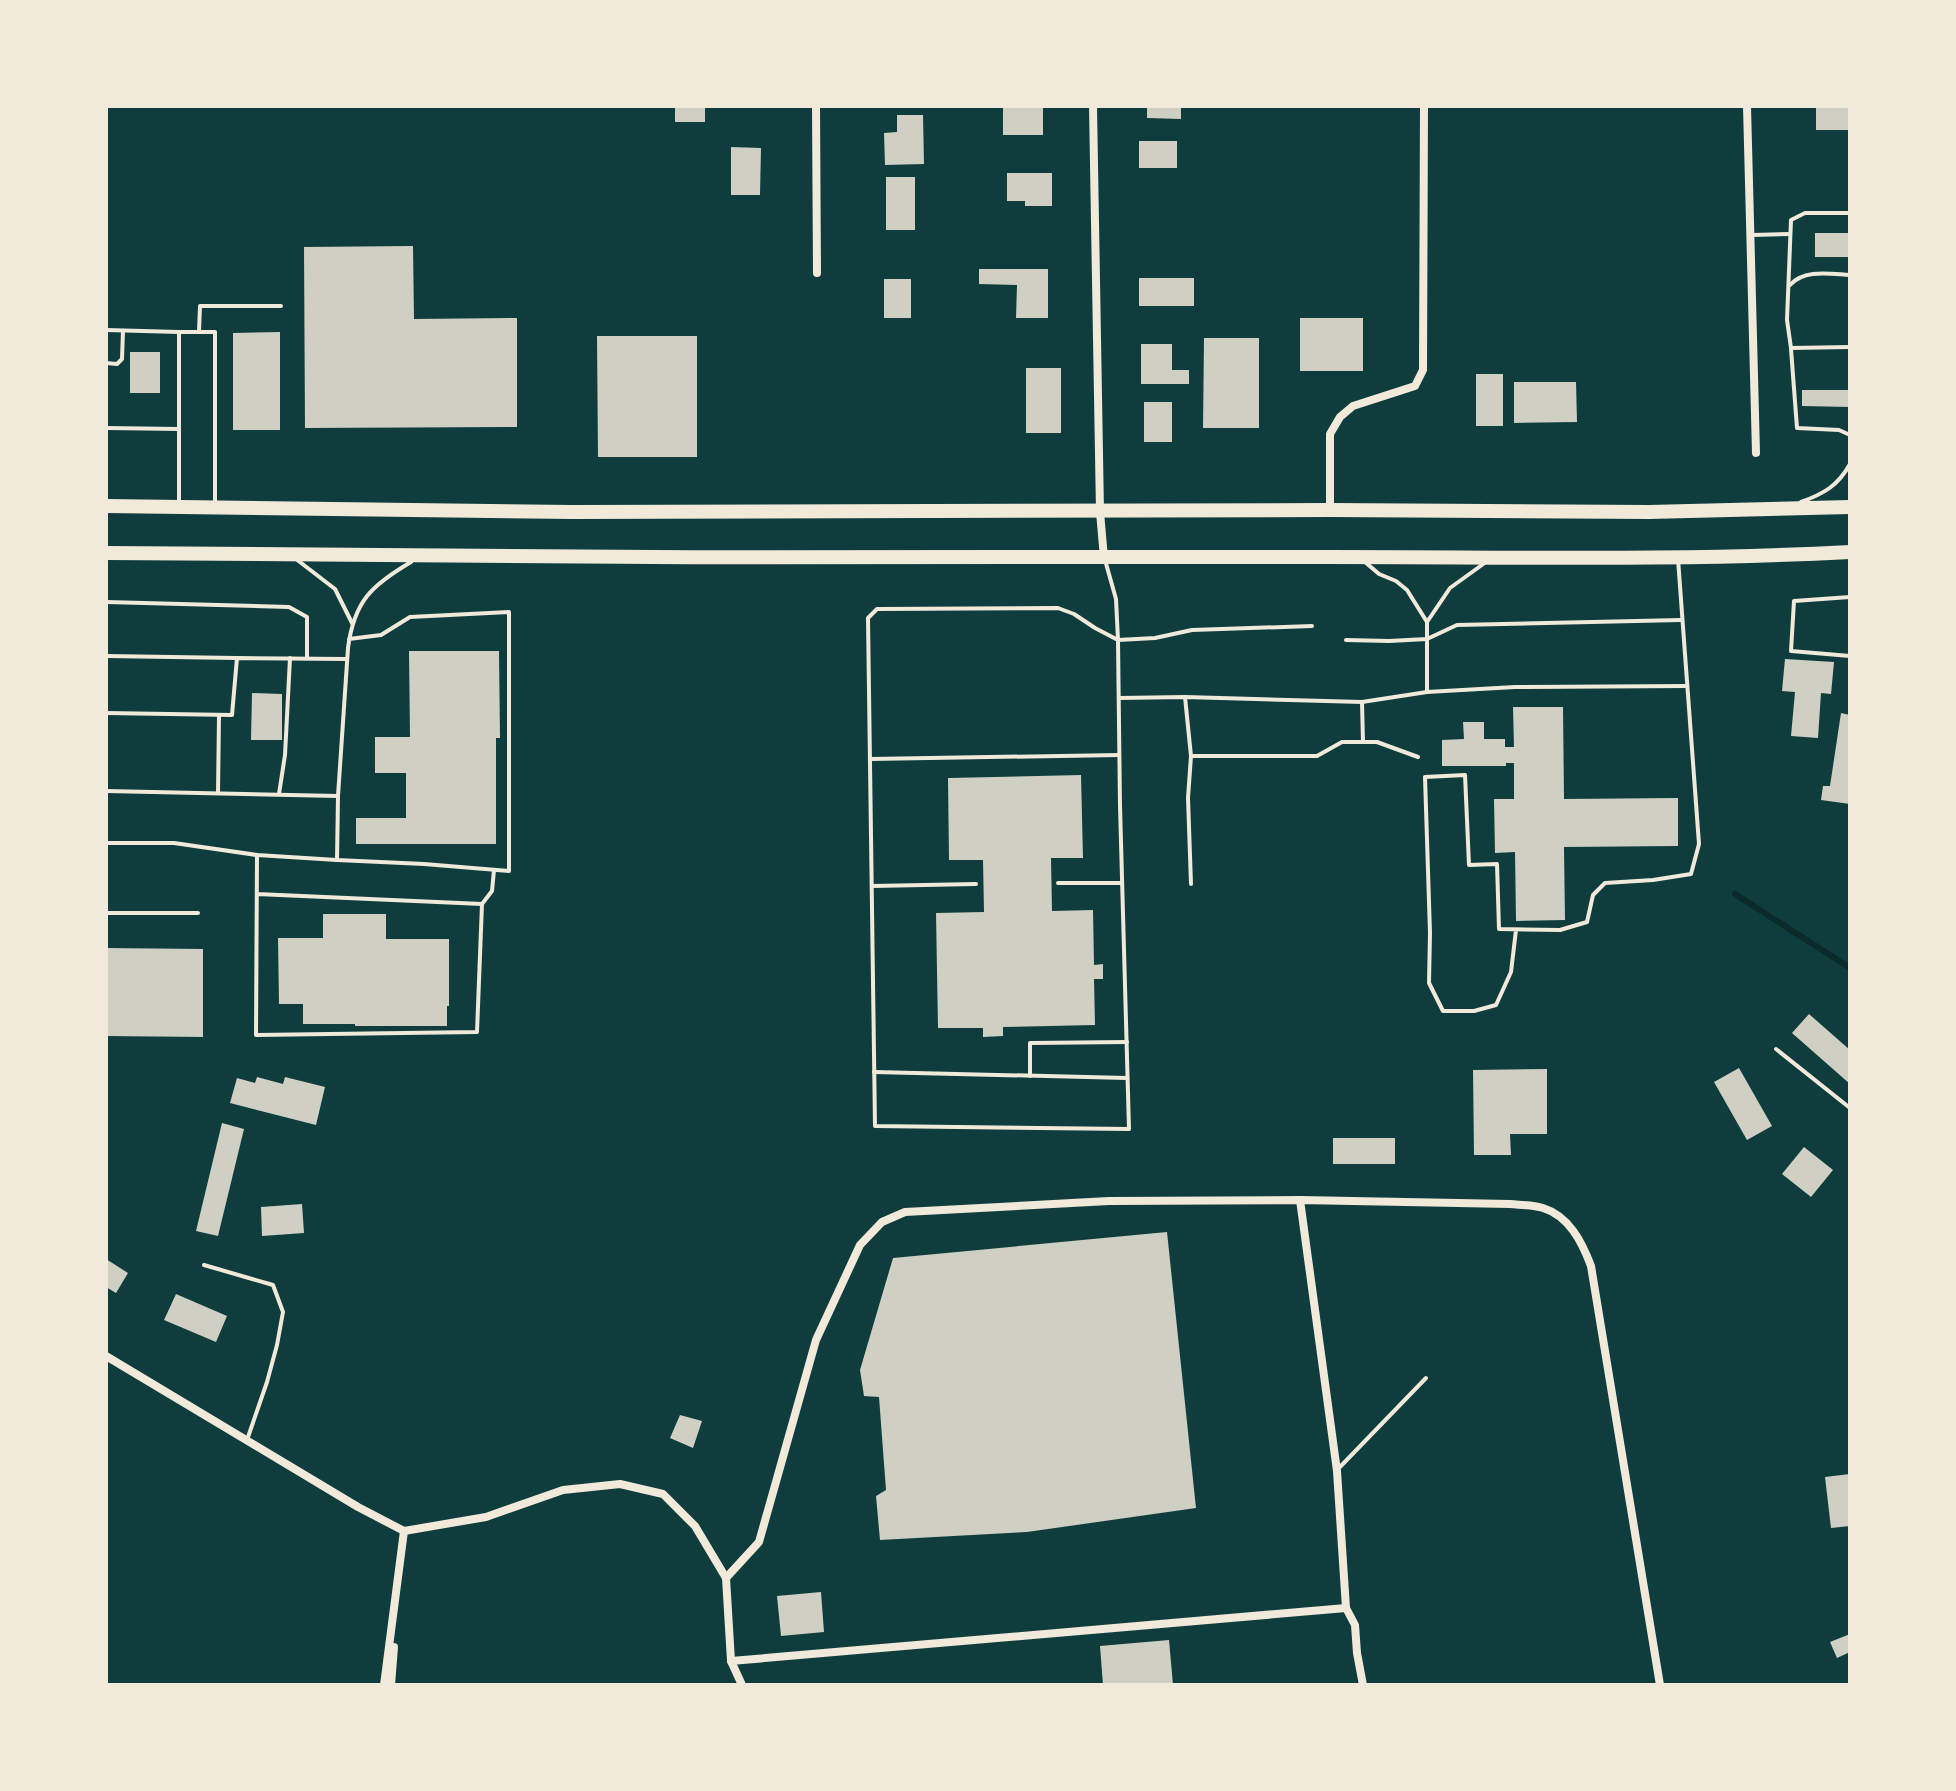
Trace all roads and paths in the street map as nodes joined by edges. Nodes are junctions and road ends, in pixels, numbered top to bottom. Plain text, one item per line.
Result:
1 (816, 106) edge
2 (1093, 106) edge
3 (1424, 106) edge
4 (1747, 106) edge
5 (1850, 213) edge
6 (1790, 234) junction
7 (1750, 235) junction
8 (817, 273) dead end
9 (1850, 275) edge
10 (1788, 287) junction
11 (281, 306) dead end
12 (106, 330) edge
13 (123, 330) junction
14 (179, 332) junction
15 (199, 332) junction
16 (1850, 347) edge
17 (1791, 348) junction
18 (106, 363) edge
19 (106, 428) edge
20 (179, 429) junction
21 (1850, 435) edge
22 (1756, 453) dead end
23 (1850, 464) edge
24 (106, 506) edge
25 (179, 507) junction
26 (1850, 507) edge
27 (215, 508) junction
28 (1784, 509) junction
29 (1330, 510) junction
30 (1100, 512) junction
31 (1850, 552) edge
32 (106, 553) edge
33 (291, 555) junction
34 (420, 556) junction
35 (1359, 557) junction
36 (1492, 557) junction
37 (1677, 557) junction
38 (1104, 558) junction
39 (1850, 597) edge
40 (106, 602) edge
41 (1681, 620) junction
42 (1427, 622) junction
43 (352, 623) junction
44 (1312, 626) dead end
45 (349, 639) junction
46 (1427, 639) junction
47 (1118, 640) junction
48 (1346, 640) dead end
49 (106, 656) edge
50 (1850, 656) edge
51 (237, 658) junction
52 (290, 658) junction
53 (307, 658) junction
54 (347, 659) junction
55 (1687, 686) junction
56 (1427, 692) junction
57 (1185, 697) junction
58 (1119, 698) junction
59 (1362, 702) junction
60 (106, 713) edge
61 (219, 715) junction
62 (1363, 742) junction
63 (1119, 755) junction
64 (1191, 756) junction
65 (1418, 757) dead end
66 (870, 759) junction
67 (106, 791) edge
68 (218, 793) junction
69 (279, 794) junction
70 (338, 796) junction
71 (106, 843) edge
72 (257, 855) junction
73 (337, 860) junction
74 (494, 870) junction
75 (1058, 883) dead end
76 (1122, 883) junction
77 (976, 884) dead end
78 (1191, 884) dead end
79 (872, 886) junction
80 (257, 894) junction
81 (482, 904) junction
82 (106, 913) edge
83 (198, 913) dead end
84 (1516, 930) junction
85 (1127, 1042) junction
86 (1776, 1049) dead end
87 (874, 1072) junction
88 (1030, 1076) junction
89 (1127, 1078) junction
90 (1850, 1108) edge
91 (1300, 1200) junction
92 (204, 1265) dead end
93 (106, 1356) edge
94 (1426, 1378) dead end
95 (247, 1440) junction
96 (1337, 1471) junction
97 (404, 1531) junction
98 (726, 1578) junction
99 (1346, 1608) junction
100 (731, 1661) junction
101 (384, 1685) edge
102 (391, 1685) edge
103 (742, 1685) edge
104 (1363, 1685) edge
105 (1660, 1685) edge

1 - 8 street
2 - 30 street
3 - 29 street
4 - 7 street
5 - 6 lane
6 - 7 lane
6 - 10 lane
7 - 22 street
9 - 10 lane
10 - 17 lane
11 - 15 lane
12 - 13 lane
13 - 14 lane
13 - 18 lane
14 - 15 lane
14 - 20 lane
15 - 27 lane
16 - 17 lane
17 - 21 lane
19 - 20 lane
20 - 25 lane
23 - 28 lane
24 - 25 main road
25 - 27 main road
26 - 28 main road
27 - 30 main road
28 - 29 main road
29 - 30 main road
30 - 38 street
31 - 37 main road
32 - 33 main road
33 - 34 main road
33 - 43 lane
34 - 38 main road
34 - 43 lane
35 - 36 main road
35 - 38 main road
35 - 42 lane
36 - 37 main road
36 - 42 lane
37 - 41 lane
38 - 47 lane
39 - 50 lane
40 - 53 lane
41 - 46 lane
41 - 55 lane
42 - 46 lane
43 - 45 lane
44 - 47 lane
45 - 54 lane
45 - 74 lane
46 - 48 lane
46 - 56 lane
47 - 58 lane
47 - 66 lane
49 - 51 lane
51 - 52 lane
51 - 61 lane
52 - 53 lane
52 - 69 lane
53 - 54 lane
54 - 70 lane
55 - 56 lane
55 - 84 lane
56 - 59 lane
57 - 58 lane
57 - 59 lane
57 - 64 lane
58 - 63 lane
59 - 62 lane
60 - 61 lane
61 - 68 lane
62 - 64 lane
62 - 65 lane
63 - 66 lane
63 - 76 lane
64 - 78 lane
66 - 79 lane
67 - 68 lane
68 - 69 lane
69 - 70 lane
70 - 73 lane
71 - 72 lane
72 - 73 lane
72 - 80 lane
73 - 74 lane
74 - 81 lane
75 - 76 lane
76 - 85 lane
77 - 79 lane
79 - 87 lane
80 - 81 lane
80 - 81 lane
82 - 83 lane
84 - 84 lane
85 - 88 lane
85 - 89 lane
86 - 90 lane
87 - 88 lane
87 - 89 lane
88 - 89 lane
91 - 96 street
91 - 98 street
91 - 105 street
92 - 95 lane
93 - 95 street
94 - 96 lane
95 - 97 street
96 - 99 street
97 - 98 street
97 - 101 street
97 - 102 street
98 - 100 street
99 - 100 street
99 - 104 street
100 - 103 street

